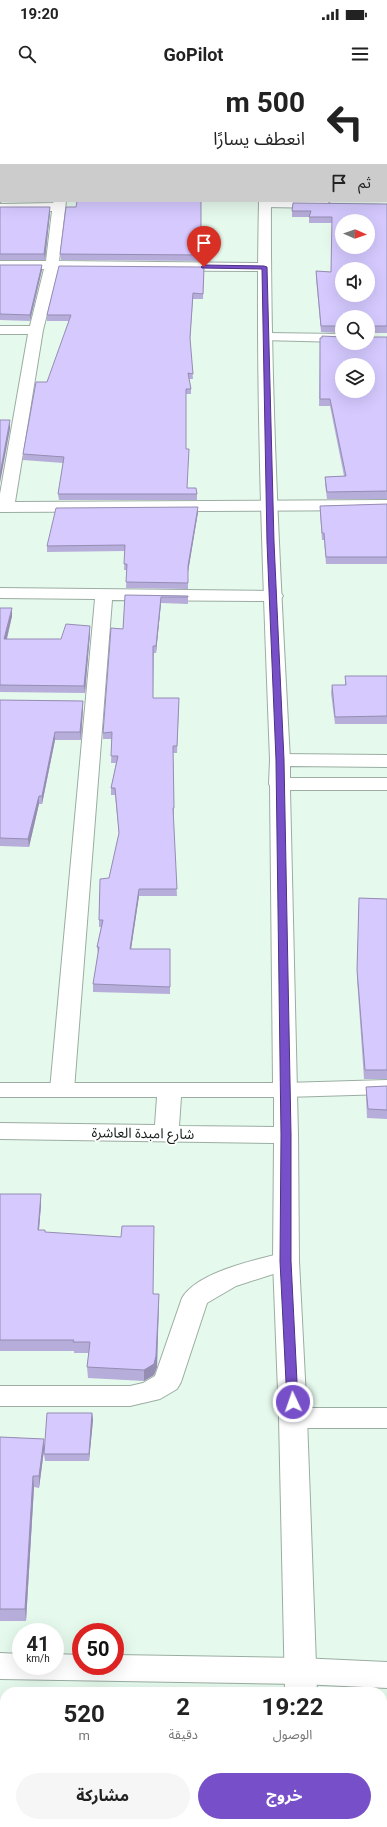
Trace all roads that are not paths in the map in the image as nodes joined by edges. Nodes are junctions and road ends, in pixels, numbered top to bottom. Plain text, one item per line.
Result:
1 (265, 202) edge
2 (59, 204) edge
3 (334, 204) edge
4 (0, 208) edge
5 (0, 265) edge
6 (52, 266) junction
7 (264, 267) junction
8 (0, 330) edge
9 (36, 330) junction
10 (266, 337) junction
11 (335, 338) edge
12 (270, 504) junction
13 (387, 505) edge
14 (3, 507) edge
15 (0, 593) edge
16 (104, 594) junction
17 (274, 596) junction
18 (387, 761) edge
19 (279, 772) junction
20 (387, 784) edge
21 (387, 1087) edge
22 (0, 1090) edge
23 (62, 1090) junction
24 (170, 1090) junction
25 (285, 1090) junction
26 (0, 1131) edge
27 (166, 1133) junction
28 (286, 1135) junction
29 (286, 1261) junction
30 (0, 1396) edge
31 (293, 1418) junction
32 (387, 1418) edge
33 (0, 1666) edge
34 (387, 1675) edge
35 (301, 1681) edge

1 - 3 street
1 - 7 street
2 - 4 street
2 - 6 street
5 - 6 street
6 - 7 street
6 - 9 street
7 - 10 street
8 - 9 street
9 - 14 street
10 - 11 street
10 - 12 street
12 - 13 street
12 - 14 street
12 - 17 street
15 - 16 street
16 - 17 street
16 - 23 street
17 - 19 street
18 - 19 street
19 - 20 street
19 - 25 street
21 - 25 street
22 - 23 street
23 - 24 street
24 - 25 street
24 - 27 street
25 - 28 street
26 - 27 street, شارع امبدة العاشرة
27 - 28 street, شارع امبدة العاشرة
28 - 29 street
29 - 30 street
29 - 31 street
31 - 32 street
31 - 35 street
33 - 35 street
34 - 35 street

